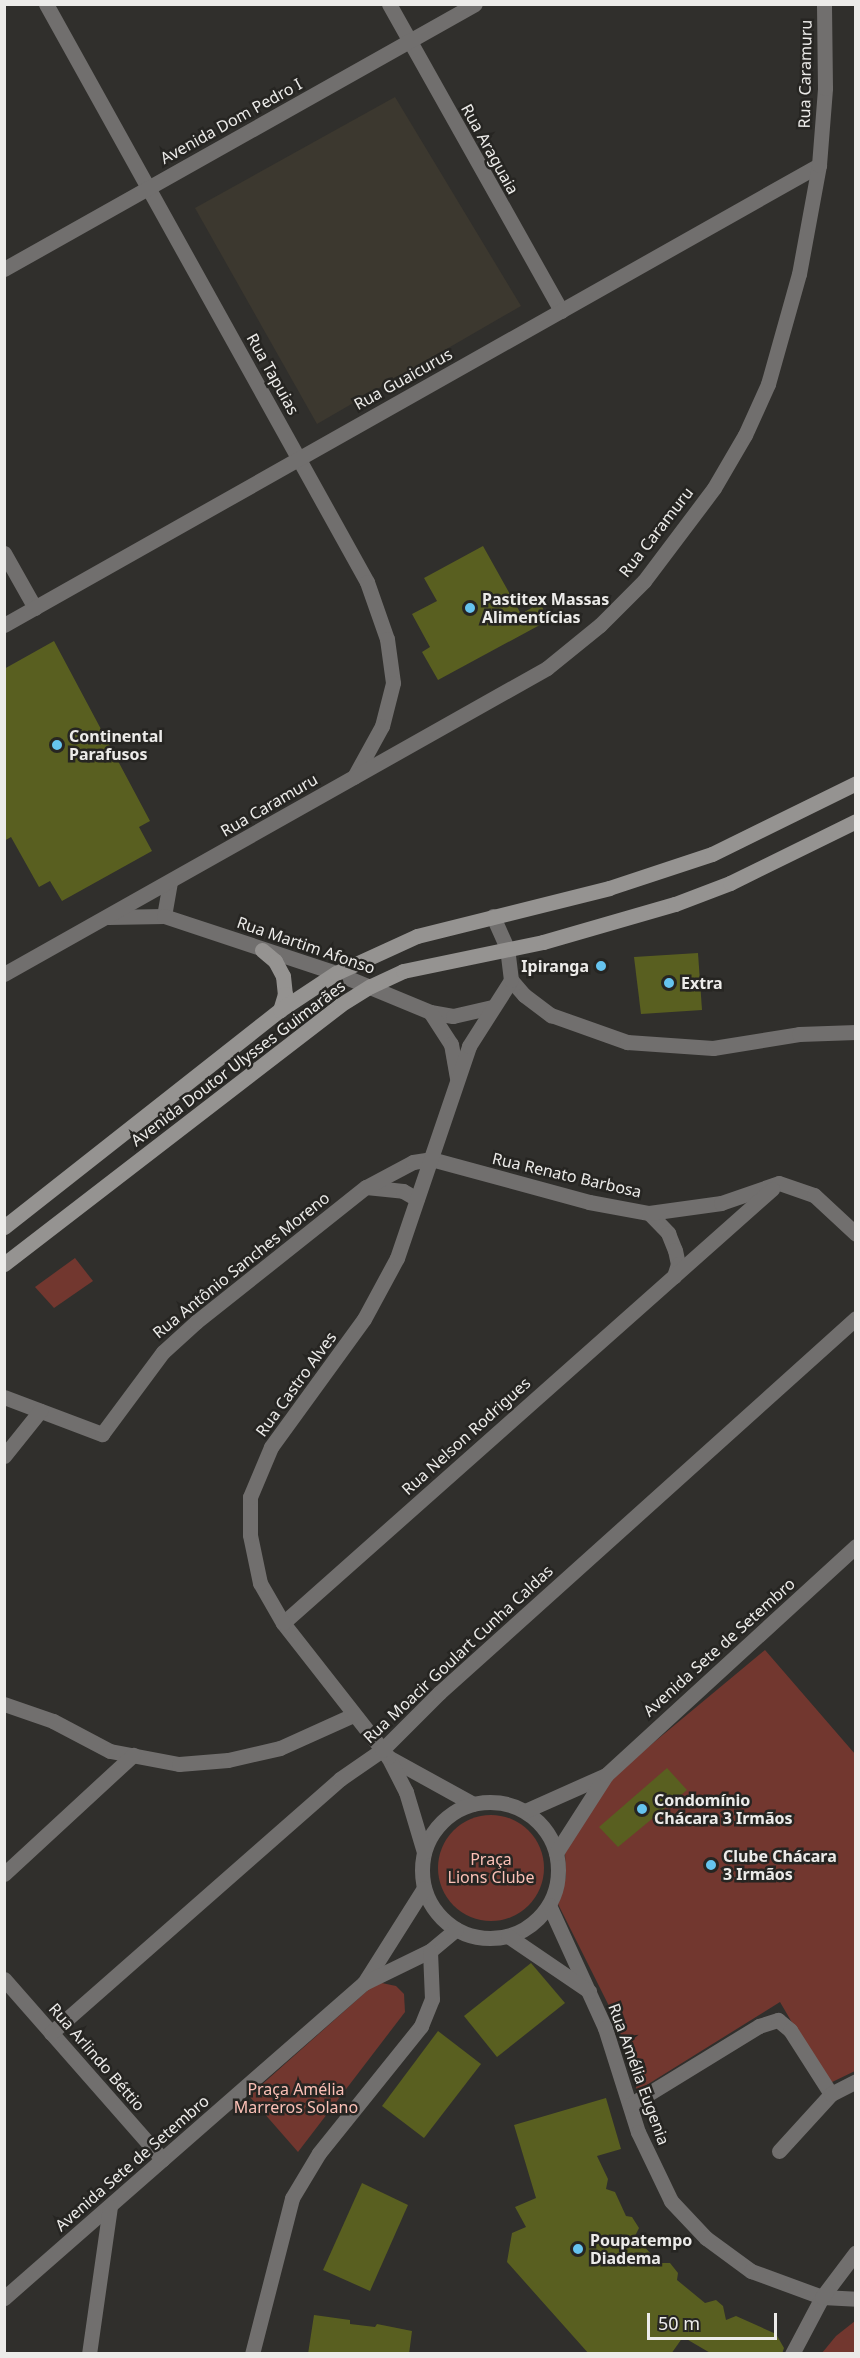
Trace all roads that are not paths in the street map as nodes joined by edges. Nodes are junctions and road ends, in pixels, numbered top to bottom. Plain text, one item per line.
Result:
1 (46, 4) edge
2 (388, 4) edge
3 (475, 4) edge
4 (824, 4) edge
5 (410, 42) junction
6 (819, 165) junction
7 (148, 189) junction
8 (4, 269) edge
9 (561, 311) junction
10 (300, 458) junction
11 (4, 554) edge
12 (35, 608) junction
13 (4, 625) edge
14 (354, 777) junction
15 (855, 783) edge
16 (855, 821) edge
17 (170, 882) junction
18 (164, 916) junction
19 (493, 916) junction
20 (106, 917) junction
21 (507, 948) junction
22 (262, 950) junction
23 (336, 972) junction
24 (4, 974) edge
25 (511, 980) junction
26 (371, 986) junction
27 (491, 1007) junction
28 (280, 1010) junction
29 (430, 1012) junction
30 (855, 1032) edge
31 (457, 1078) junction
32 (431, 1158) junction
33 (779, 1183) junction
34 (366, 1187) junction
35 (417, 1199) junction
36 (649, 1212) junction
37 (5, 1226) edge
38 (855, 1234) edge
39 (4, 1264) edge
40 (674, 1276) junction
41 (855, 1318) edge
42 (4, 1397) edge
43 (40, 1411) junction
44 (4, 1456) edge
45 (855, 1546) edge
46 (283, 1623) junction
47 (4, 1704) edge
48 (353, 1715) junction
49 (385, 1754) junction
50 (133, 1755) junction
51 (606, 1775) junction
52 (473, 1804) junction
53 (525, 1811) junction
54 (424, 1852) junction
55 (556, 1853) junction
56 (4, 1874) edge
57 (424, 1888) junction
58 (549, 1905) junction
59 (456, 1929) junction
60 (508, 1936) junction
61 (430, 1951) junction
62 (4, 1979) edge
63 (364, 1983) junction
64 (589, 1991) junction
65 (51, 2033) junction
66 (855, 2081) edge
67 (831, 2094) junction
68 (630, 2105) junction
69 (779, 2151) dead end
70 (162, 2159) junction
71 (110, 2206) junction
72 (855, 2252) edge
73 (822, 2297) junction
74 (4, 2298) edge
75 (855, 2298) edge
76 (89, 2354) edge
77 (252, 2354) edge
78 (792, 2354) edge

1 - 7 street, Rua Tapuias
2 - 5 street, Rua Araguaia
3 - 5 street, Avenida Dom Pedro I
4 - 6 street, Rua Caramuru
5 - 7 street, Avenida Dom Pedro I
5 - 9 street, Rua Araguaia
6 - 9 street, Rua Guaicurus
6 - 14 street, Rua Caramuru
7 - 8 street, Avenida Dom Pedro I
7 - 10 street, Rua Tapuias
9 - 10 street, Rua Guaicurus
10 - 12 street, Rua Guaicurus
10 - 14 street, Rua Tapuias
11 - 12 street
12 - 13 street, Rua Guaicurus
14 - 17 street, Rua Caramuru
15 - 19 main road, Avenida Doutor Ulysses Guimarães
16 - 21 main road, Avenida Doutor Ulysses Guimarães
17 - 18 street
17 - 20 street, Rua Caramuru
18 - 20 street, Rua Martim Afonso
18 - 22 street, Rua Martim Afonso
19 - 21 street
19 - 23 main road, Avenida Doutor Ulysses Guimarães
20 - 24 street, Rua Caramuru
21 - 25 street
21 - 26 main road, Avenida Doutor Ulysses Guimarães
22 - 23 street, Rua Martim Afonso
22 - 28 main road
23 - 26 street, Rua Martim Afonso
23 - 28 main road, Avenida Doutor Ulysses Guimarães
25 - 27 street, Rua Castro Alves
25 - 30 street
26 - 29 street, Rua Martim Afonso
26 - 39 main road, Avenida Doutor Ulysses Guimarães
27 - 29 street, Rua Martim Afonso
27 - 31 street, Rua Castro Alves
28 - 37 main road, Avenida Doutor Ulysses Guimarães
29 - 31 street, Rua Castro Alves
31 - 32 street, Rua Castro Alves
32 - 34 street, Rua Antônio Sanches Moreno
32 - 35 street, Rua Castro Alves
32 - 36 street, Rua Renato Barbosa
33 - 36 street, Rua Renato Barbosa
33 - 38 street
33 - 40 street, Rua Nelson Rodrigues
34 - 35 street
34 - 43 street, Rua Antônio Sanches Moreno
35 - 46 street, Rua Castro Alves
36 - 40 street
40 - 46 street, Rua Nelson Rodrigues
41 - 49 street, Rua Moacir Goulart Cunha Caldas
42 - 43 street
43 - 44 street
45 - 51 street, Avenida Sete de Setembro
46 - 48 street, Rua Castro Alves
47 - 50 street
48 - 49 street, Rua Castro Alves
48 - 50 street
49 - 52 street, Rua Castro Alves
49 - 54 street, Rua Castro Alves
49 - 65 street, Rua Moacir Goulart Cunha Caldas
50 - 56 street
51 - 53 street, Avenida Sete de Setembro
51 - 55 street, Avenida Sete de Setembro
52 - 53 street
52 - 54 street
53 - 55 street
54 - 57 street
55 - 58 street
57 - 59 street
57 - 63 street, Avenida Sete de Setembro
58 - 60 street
58 - 64 street, Rua Amélia Eugenia
59 - 60 street
59 - 61 street, Avenida Sete de Setembro
60 - 64 street, Rua Amélia Eugenia
61 - 63 street, Avenida Sete de Setembro
61 - 77 street
62 - 65 street, Rua Arlindo Béttio
63 - 70 street, Avenida Sete de Setembro
64 - 68 street, Rua Amélia Eugenia
65 - 70 street, Rua Arlindo Béttio
66 - 67 street
67 - 68 street
67 - 69 street
68 - 73 street, Rua Amélia Eugenia
70 - 71 street, Avenida Sete de Setembro
71 - 74 street, Avenida Sete de Setembro
71 - 76 street
72 - 73 street
73 - 75 street, Rua Amélia Eugenia
73 - 78 street

